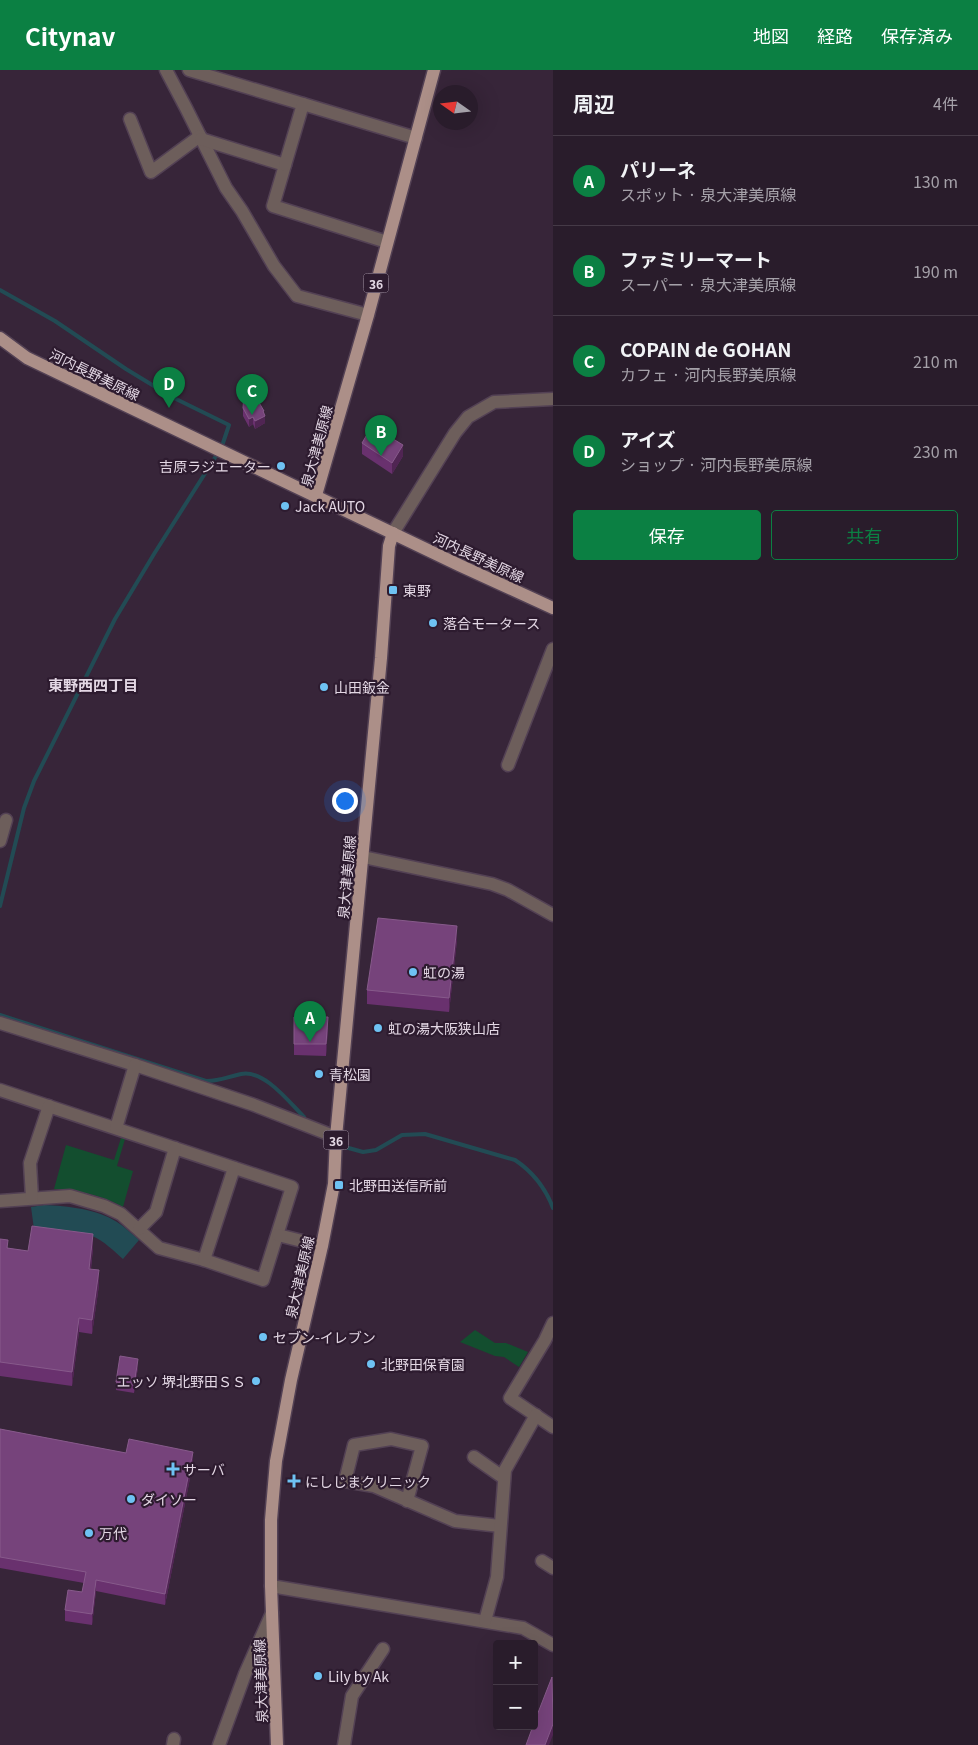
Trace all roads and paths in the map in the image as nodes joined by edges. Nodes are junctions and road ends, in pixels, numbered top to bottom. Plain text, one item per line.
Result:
1 (166, 70) edge
2 (189, 70) edge
3 (434, 70) edge
4 (303, 104) junction
5 (130, 119) dead end
6 (201, 138) junction
7 (416, 138) junction
8 (285, 165) junction
9 (388, 242) junction
10 (368, 315) junction
11 (0, 338) edge
12 (553, 399) edge
13 (316, 495) junction
14 (393, 532) junction
15 (553, 608) edge
16 (553, 649) edge
17 (508, 765) dead end
18 (6, 820) dead end
19 (0, 841) edge
20 (363, 857) junction
21 (553, 915) edge
22 (0, 1023) edge
23 (134, 1065) junction
24 (0, 1090) edge
25 (50, 1106) junction
26 (116, 1128) junction
27 (336, 1137) junction
28 (175, 1148) junction
29 (234, 1168) junction
30 (32, 1198) junction
31 (0, 1201) edge
32 (139, 1229) junction
33 (278, 1235) junction
34 (322, 1246) junction
35 (204, 1260) junction
36 (553, 1323) edge
37 (536, 1415) junction
38 (553, 1427) edge
39 (474, 1457) dead end
40 (504, 1478) junction
41 (407, 1501) junction
42 (500, 1526) junction
43 (271, 1586) junction
44 (272, 1613) junction
45 (485, 1621) junction
46 (553, 1645) edge
47 (383, 1649) dead end
48 (219, 1745) edge
49 (277, 1745) edge
50 (344, 1745) edge

1 - 6 street
2 - 4 street
3 - 7 main road, 泉大津美原線 / 36
4 - 7 street
4 - 8 street
5 - 6 street
6 - 8 street
6 - 10 street
7 - 9 main road, 泉大津美原線 / 36
8 - 9 street
9 - 10 main road, 泉大津美原線 / 36
10 - 13 main road, 泉大津美原線 / 36
11 - 13 main road, 河内長野美原線
12 - 14 street
13 - 14 main road, 泉大津美原線
14 - 15 main road, 河内長野美原線
14 - 20 main road, 泉大津美原線 / 36
16 - 17 street
18 - 19 street
20 - 21 street
20 - 27 main road, 泉大津美原線 / 36
22 - 23 street
23 - 26 street
23 - 27 street
24 - 25 street
25 - 26 street
25 - 30 street
26 - 28 street
27 - 34 main road, 泉大津美原線 / 36
28 - 29 street
28 - 32 street
29 - 33 street
29 - 35 street
30 - 31 street
30 - 32 street
32 - 35 street
33 - 34 street
33 - 35 street
34 - 43 main road, 泉大津美原線 / 36
36 - 37 street
37 - 38 street
37 - 40 street
39 - 40 street
40 - 42 street
41 - 41 street
41 - 42 street
42 - 45 street
43 - 44 main road, 泉大津美原線 / 36
43 - 45 street
44 - 48 street
44 - 49 main road, 泉大津美原線 / 36
45 - 46 street
47 - 50 street

